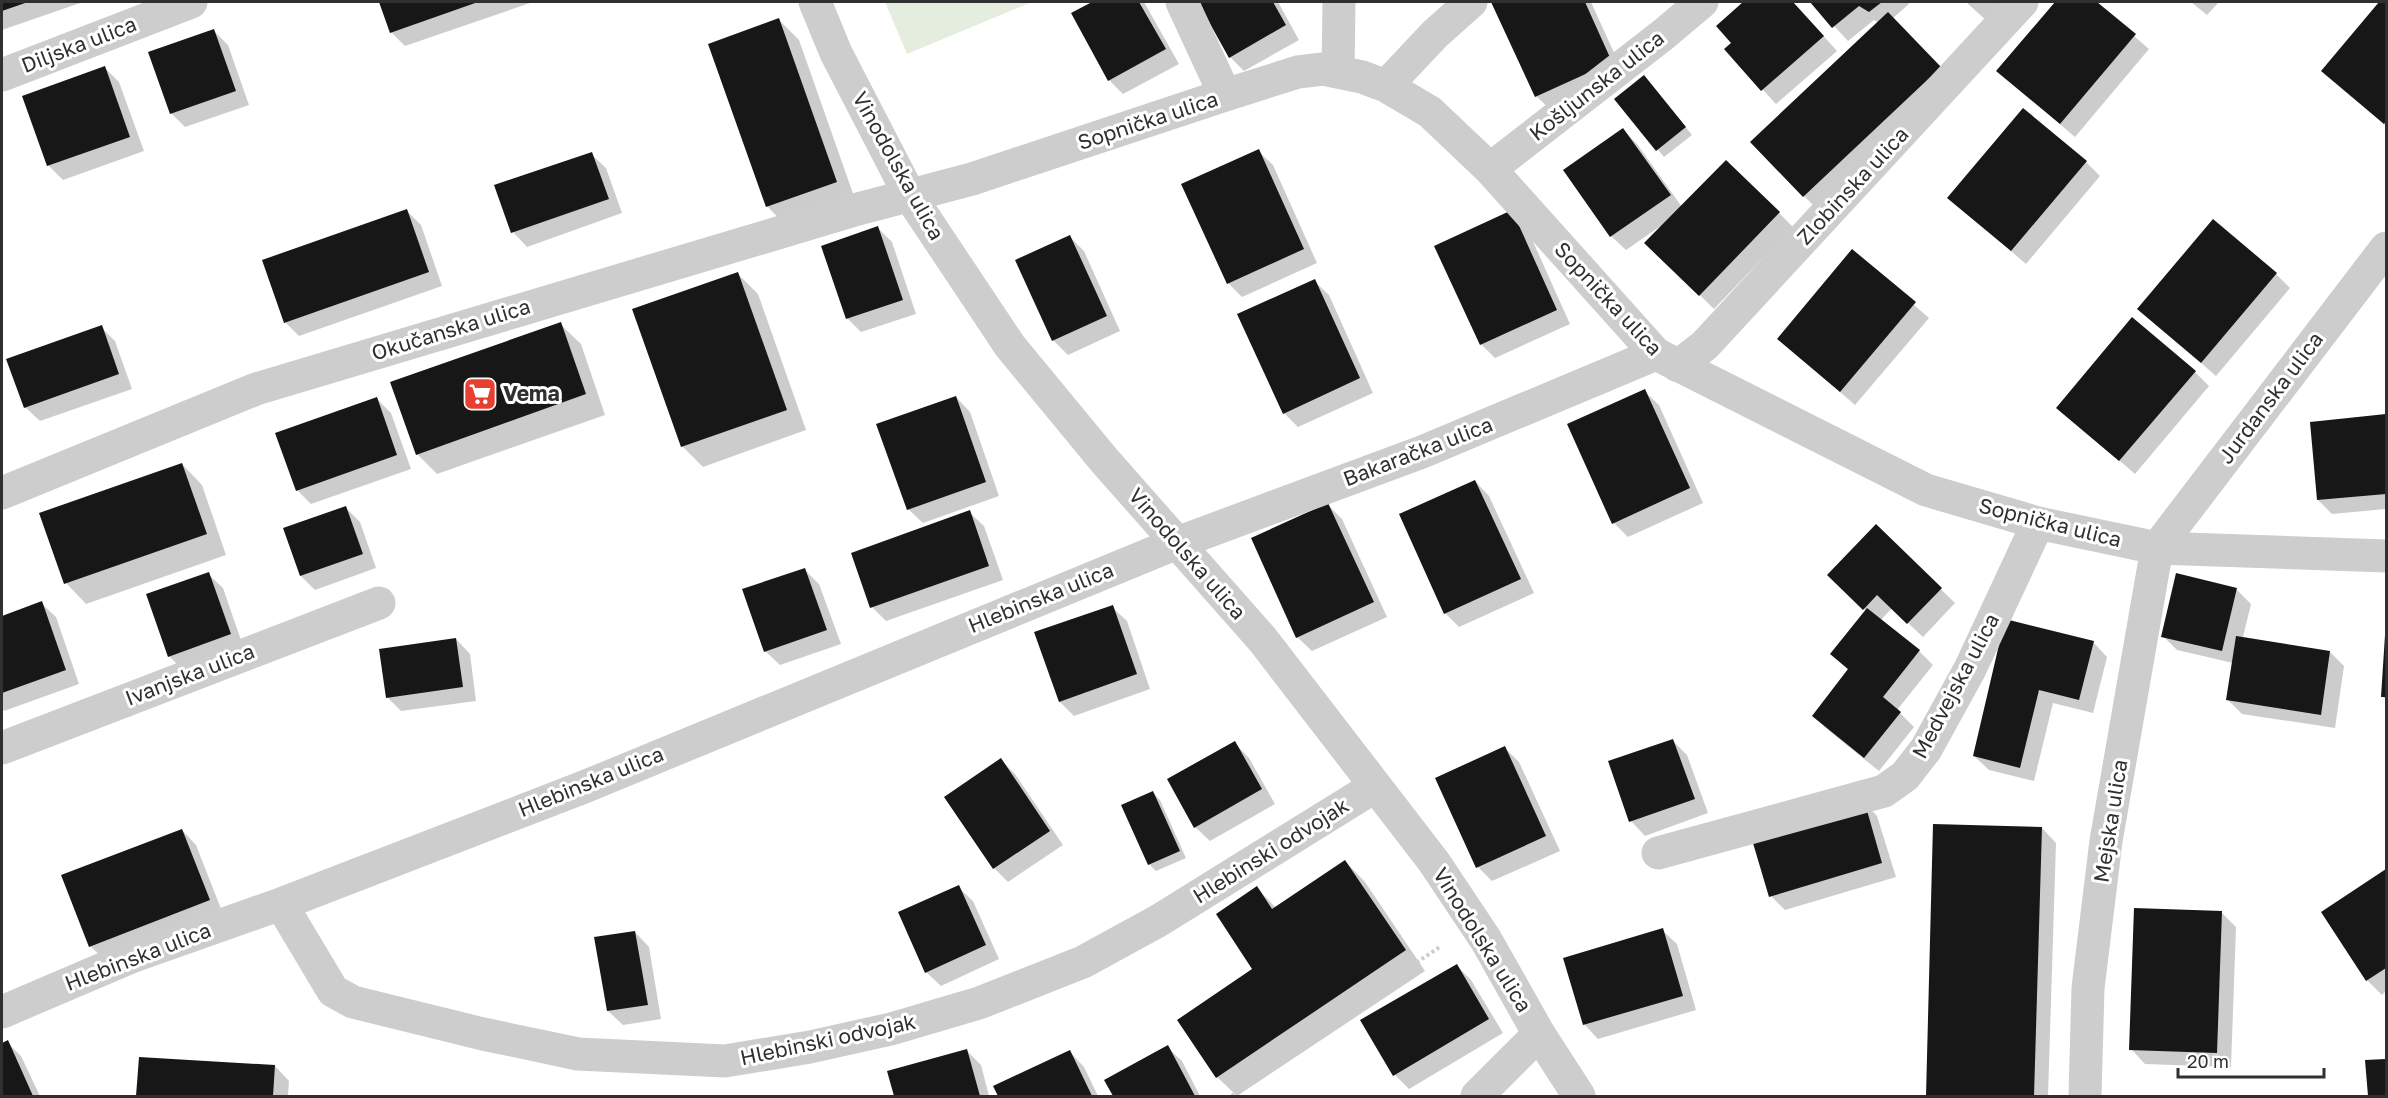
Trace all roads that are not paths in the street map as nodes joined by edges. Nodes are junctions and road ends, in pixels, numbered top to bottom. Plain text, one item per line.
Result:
1 (191, 2) edge
2 (815, 2) edge
3 (1182, 2) edge
4 (1339, 2) edge
5 (1471, 2) edge
6 (1702, 2) edge
7 (2022, 2) edge
8 (1338, 71) junction
9 (2, 75) edge
10 (1386, 86) junction
11 (1225, 95) junction
12 (1490, 169) junction
13 (910, 196) junction
14 (2386, 248) edge
15 (1667, 360) junction
16 (2, 493) edge
17 (2038, 523) junction
18 (1177, 543) junction
19 (2157, 548) junction
20 (2386, 556) edge
21 (379, 603) dead end
22 (2, 748) edge
23 (1374, 787) junction
24 (1658, 853) dead end
25 (281, 904) junction
26 (2, 1012) edge
27 (1539, 1034) junction
28 (1477, 1096) edge
29 (1580, 1096) edge
30 (2085, 1096) edge

1 - 9 street, Diljska ulica
2 - 13 street, Vinodolska ulica
3 - 11 street
4 - 8 street
5 - 10 street
6 - 12 street, Košljunska ulica
7 - 15 street, Zlobinska ulica
8 - 10 street, Sopnička ulica
8 - 11 street, Sopnička ulica
10 - 12 street, Sopnička ulica
11 - 13 street, Sopnička ulica
12 - 15 street, Sopnička ulica
13 - 16 street, Okučanska ulica
13 - 18 street, Vinodolska ulica
14 - 19 street, Jurdanska ulica
15 - 17 street, Sopnička ulica
15 - 18 street, Bakaračka ulica
17 - 19 street, Sopnička ulica
17 - 24 street, Medvejska ulica
18 - 23 street, Vinodolska ulica
18 - 25 street, Hlebinska ulica
19 - 20 street, Sopnička ulica
19 - 30 street, Mejska ulica
21 - 22 street, Ivanjska ulica
23 - 25 street, Hlebinski odvojak
23 - 27 street, Vinodolska ulica
25 - 26 street, Hlebinska ulica
27 - 28 street
27 - 29 street, Vinodolska ulica

